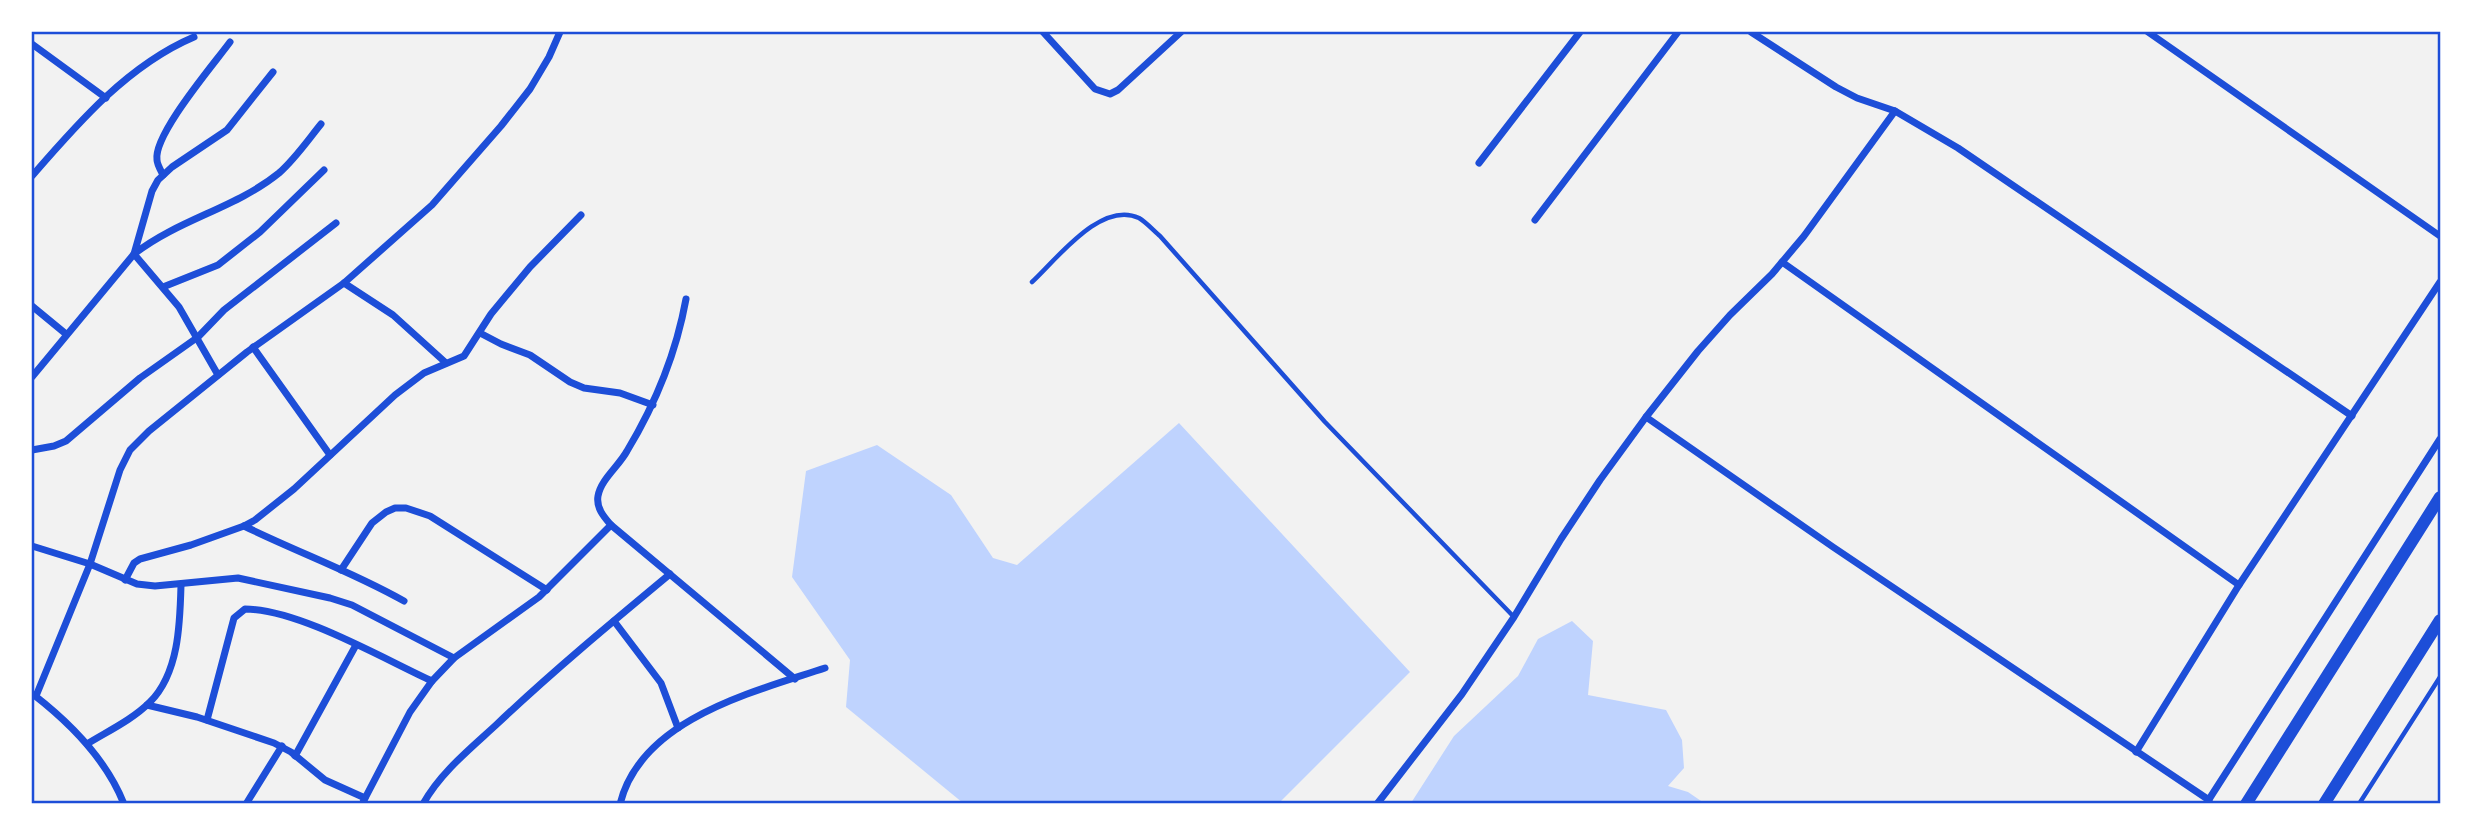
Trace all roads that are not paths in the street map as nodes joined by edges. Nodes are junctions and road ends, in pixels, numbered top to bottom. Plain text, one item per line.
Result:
1 (560, 32) edge
2 (1045, 32) edge
3 (1181, 32) edge
4 (1580, 32) edge
5 (1678, 32) edge
6 (1751, 32) edge
7 (2148, 32) edge
8 (194, 37) dead end
9 (230, 42) dead end
10 (32, 44) edge
11 (273, 72) dead end
12 (106, 98) junction
13 (1895, 111) junction
14 (321, 124) dead end
15 (1479, 163) dead end
16 (324, 170) dead end
17 (163, 175) junction
18 (32, 176) edge
19 (581, 215) dead end
20 (1535, 220) dead end
21 (336, 223) dead end
22 (2441, 236) edge
23 (134, 254) junction
24 (1782, 262) junction
25 (1032, 282) dead end
26 (2441, 282) edge
27 (344, 283) junction
28 (163, 287) junction
29 (686, 299) dead end
30 (32, 306) edge
31 (480, 333) junction
32 (66, 334) junction
33 (198, 337) junction
34 (253, 348) junction
35 (446, 363) junction
36 (219, 374) junction
37 (32, 377) edge
38 (653, 405) junction
39 (2352, 416) junction
40 (1646, 417) junction
41 (2441, 439) edge
42 (32, 450) edge
43 (330, 455) junction
44 (2441, 497) edge
45 (611, 525) junction
46 (244, 526) junction
47 (32, 546) edge
48 (90, 564) junction
49 (341, 569) junction
50 (670, 574) junction
51 (124, 580) junction
52 (181, 584) junction
53 (2239, 585) junction
54 (547, 590) junction
55 (404, 601) dead end
56 (1514, 617) junction
57 (2441, 620) edge
58 (614, 621) junction
59 (356, 645) junction
60 (454, 658) junction
61 (825, 668) dead end
62 (2441, 677) edge
63 (795, 678) junction
64 (432, 681) junction
65 (34, 695) edge
66 (147, 705) junction
67 (206, 720) junction
68 (678, 728) junction
69 (87, 744) junction
70 (282, 747) junction
71 (2136, 752) junction
72 (295, 756) junction
73 (364, 801) edge
74 (2208, 802) edge
75 (124, 803) edge
76 (246, 803) edge
77 (423, 803) edge
78 (620, 803) edge
79 (1377, 803) edge
80 (2246, 803) edge
81 (2324, 803) edge
82 (2359, 803) edge

1 - 27 street
2 - 3 street
4 - 15 street
5 - 20 street
6 - 13 street
7 - 22 street
8 - 12 street
9 - 17 street
10 - 12 street
11 - 17 street
12 - 18 street
13 - 24 street
13 - 39 street
14 - 23 street
16 - 28 street
17 - 23 street
19 - 31 street
21 - 33 street
23 - 28 street
23 - 32 street
24 - 40 street
24 - 53 street
25 - 56 lane
26 - 39 street
27 - 34 street
27 - 35 street
28 - 33 street
29 - 38 street
30 - 32 street
31 - 35 street
31 - 38 street
32 - 37 street
33 - 36 street
33 - 42 street
34 - 36 street
34 - 43 street
35 - 43 street
36 - 48 street
38 - 45 street
39 - 53 street
40 - 56 street
40 - 71 street
41 - 74 street
43 - 46 street
44 - 80 street
45 - 50 street
45 - 54 street
46 - 49 street
46 - 51 street
47 - 48 street
48 - 51 street
48 - 65 street
49 - 54 street
49 - 55 street
50 - 58 street
50 - 63 street
51 - 52 street
52 - 60 street
52 - 66 street
53 - 71 street
54 - 60 street
56 - 79 street
57 - 81 street
58 - 68 street
58 - 77 street
59 - 64 street
59 - 67 street
59 - 72 street
60 - 64 street
61 - 63 street
62 - 82 lane
63 - 68 street
64 - 73 street
65 - 69 street
66 - 67 street
66 - 69 street
67 - 70 street
68 - 78 street
69 - 75 street
70 - 72 street
70 - 76 street
71 - 74 street
72 - 73 street

